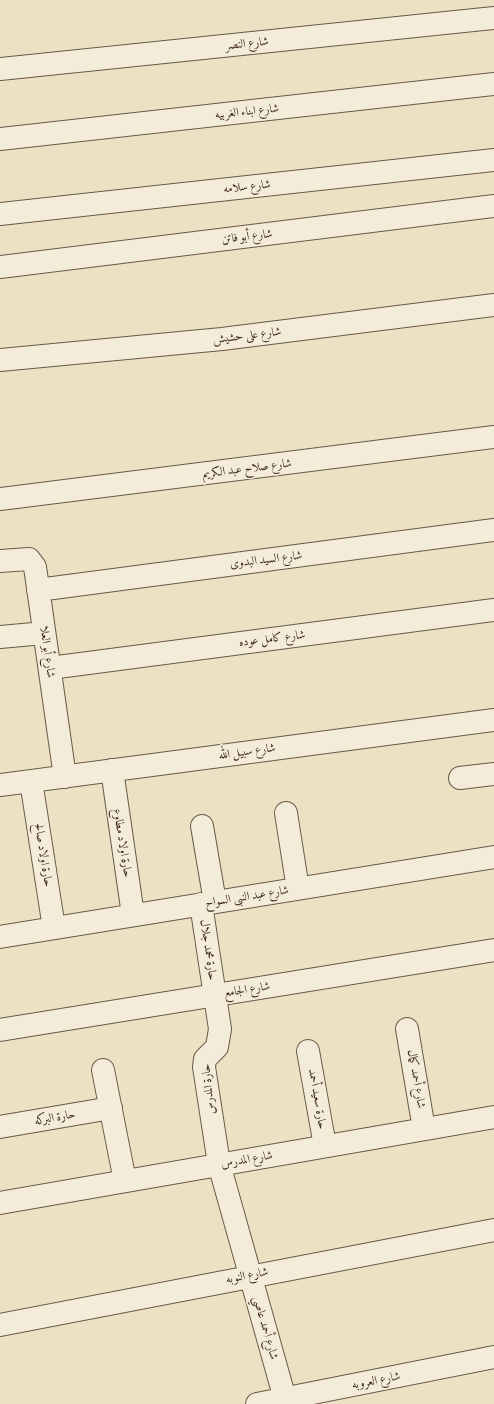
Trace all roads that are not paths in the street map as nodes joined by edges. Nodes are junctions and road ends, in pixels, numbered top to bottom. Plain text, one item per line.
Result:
1 (494, 18) edge
2 (0, 69) edge
3 (494, 84) edge
4 (0, 140) edge
5 (494, 160) edge
6 (494, 206) edge
7 (0, 214) edge
8 (0, 267) edge
9 (494, 305) edge
10 (0, 360) edge
11 (494, 437) edge
12 (0, 499) edge
13 (494, 530) edge
14 (0, 561) edge
15 (38, 590) junction
16 (494, 610) edge
17 (44, 632) junction
18 (0, 637) edge
19 (50, 668) junction
20 (494, 720) edge
21 (112, 770) junction
22 (494, 774) edge
23 (65, 777) junction
24 (460, 778) dead end
25 (31, 781) junction
26 (0, 786) edge
27 (286, 813) dead end
28 (202, 826) dead end
29 (494, 857) edge
30 (298, 889) junction
31 (208, 903) junction
32 (133, 915) junction
33 (54, 928) junction
34 (0, 937) edge
35 (494, 950) edge
36 (214, 995) junction
37 (407, 1029) dead end
38 (0, 1030) edge
39 (308, 1051) dead end
40 (103, 1070) dead end
41 (111, 1108) junction
42 (494, 1117) edge
43 (0, 1127) edge
44 (424, 1129) junction
45 (325, 1146) junction
46 (219, 1164) junction
47 (125, 1181) junction
48 (0, 1203) edge
49 (494, 1230) edge
50 (250, 1276) junction
51 (0, 1325) edge
52 (494, 1357) edge
53 (285, 1399) junction
54 (257, 1404) edge

1 - 2 street, شارع النصر
3 - 4 street, شارع ابناء الغربيه
5 - 7 street, شارع سلامه
6 - 8 street, شارع أبو فاتن
9 - 10 street, شارع على حشيش
11 - 12 street, شارع صلاح عبد الكريم
13 - 15 street, شارع السيد البدوى
14 - 15 street, شارع أبو العلا
15 - 17 street, شارع أبو العلا
16 - 19 street, شارع كامل عوده
17 - 18 street
17 - 19 street, شارع أبو العلا
19 - 23 street, شارع أبو العلا
20 - 21 street, شارع سبيل الله
21 - 23 street, شارع سبيل الله
21 - 32 street, حارة اولاد مطاوع
22 - 24 street
23 - 25 street, شارع سبيل الله
25 - 26 street, شارع سبيل الله
25 - 33 street, حارة اولاد صالح
27 - 30 street
28 - 31 street, حارة محمد جلال
29 - 30 street, شارع عبد النبى السواح
30 - 31 street, شارع عبد النبى السواح
31 - 32 street, شارع عبد النبى السواح
31 - 36 street, حارة محمد جلال
32 - 33 street, شارع عبد النبى السواح
33 - 34 street, شارع عبد النبى السواح
35 - 36 street, شارع الجامع
36 - 38 street, شارع الجامع
36 - 46 street, حارة المدرس
37 - 44 street, شارع أحمد كمال
39 - 45 street, حارة سعيد أحمد
40 - 41 street
41 - 43 street, حارة البركه
41 - 47 street
42 - 44 street, شارع المدرس
44 - 45 street, شارع المدرس
45 - 46 street, شارع المدرس
46 - 47 street, شارع المدرس
46 - 50 street, شارع أحمد عاصي
47 - 48 street, شارع المدرس
49 - 50 street, شارع النوبه
50 - 51 street, شارع النوبه
50 - 53 street, شارع أحمد عاصي
52 - 53 street, شارع العروبه
53 - 54 street, شارع العروبه

